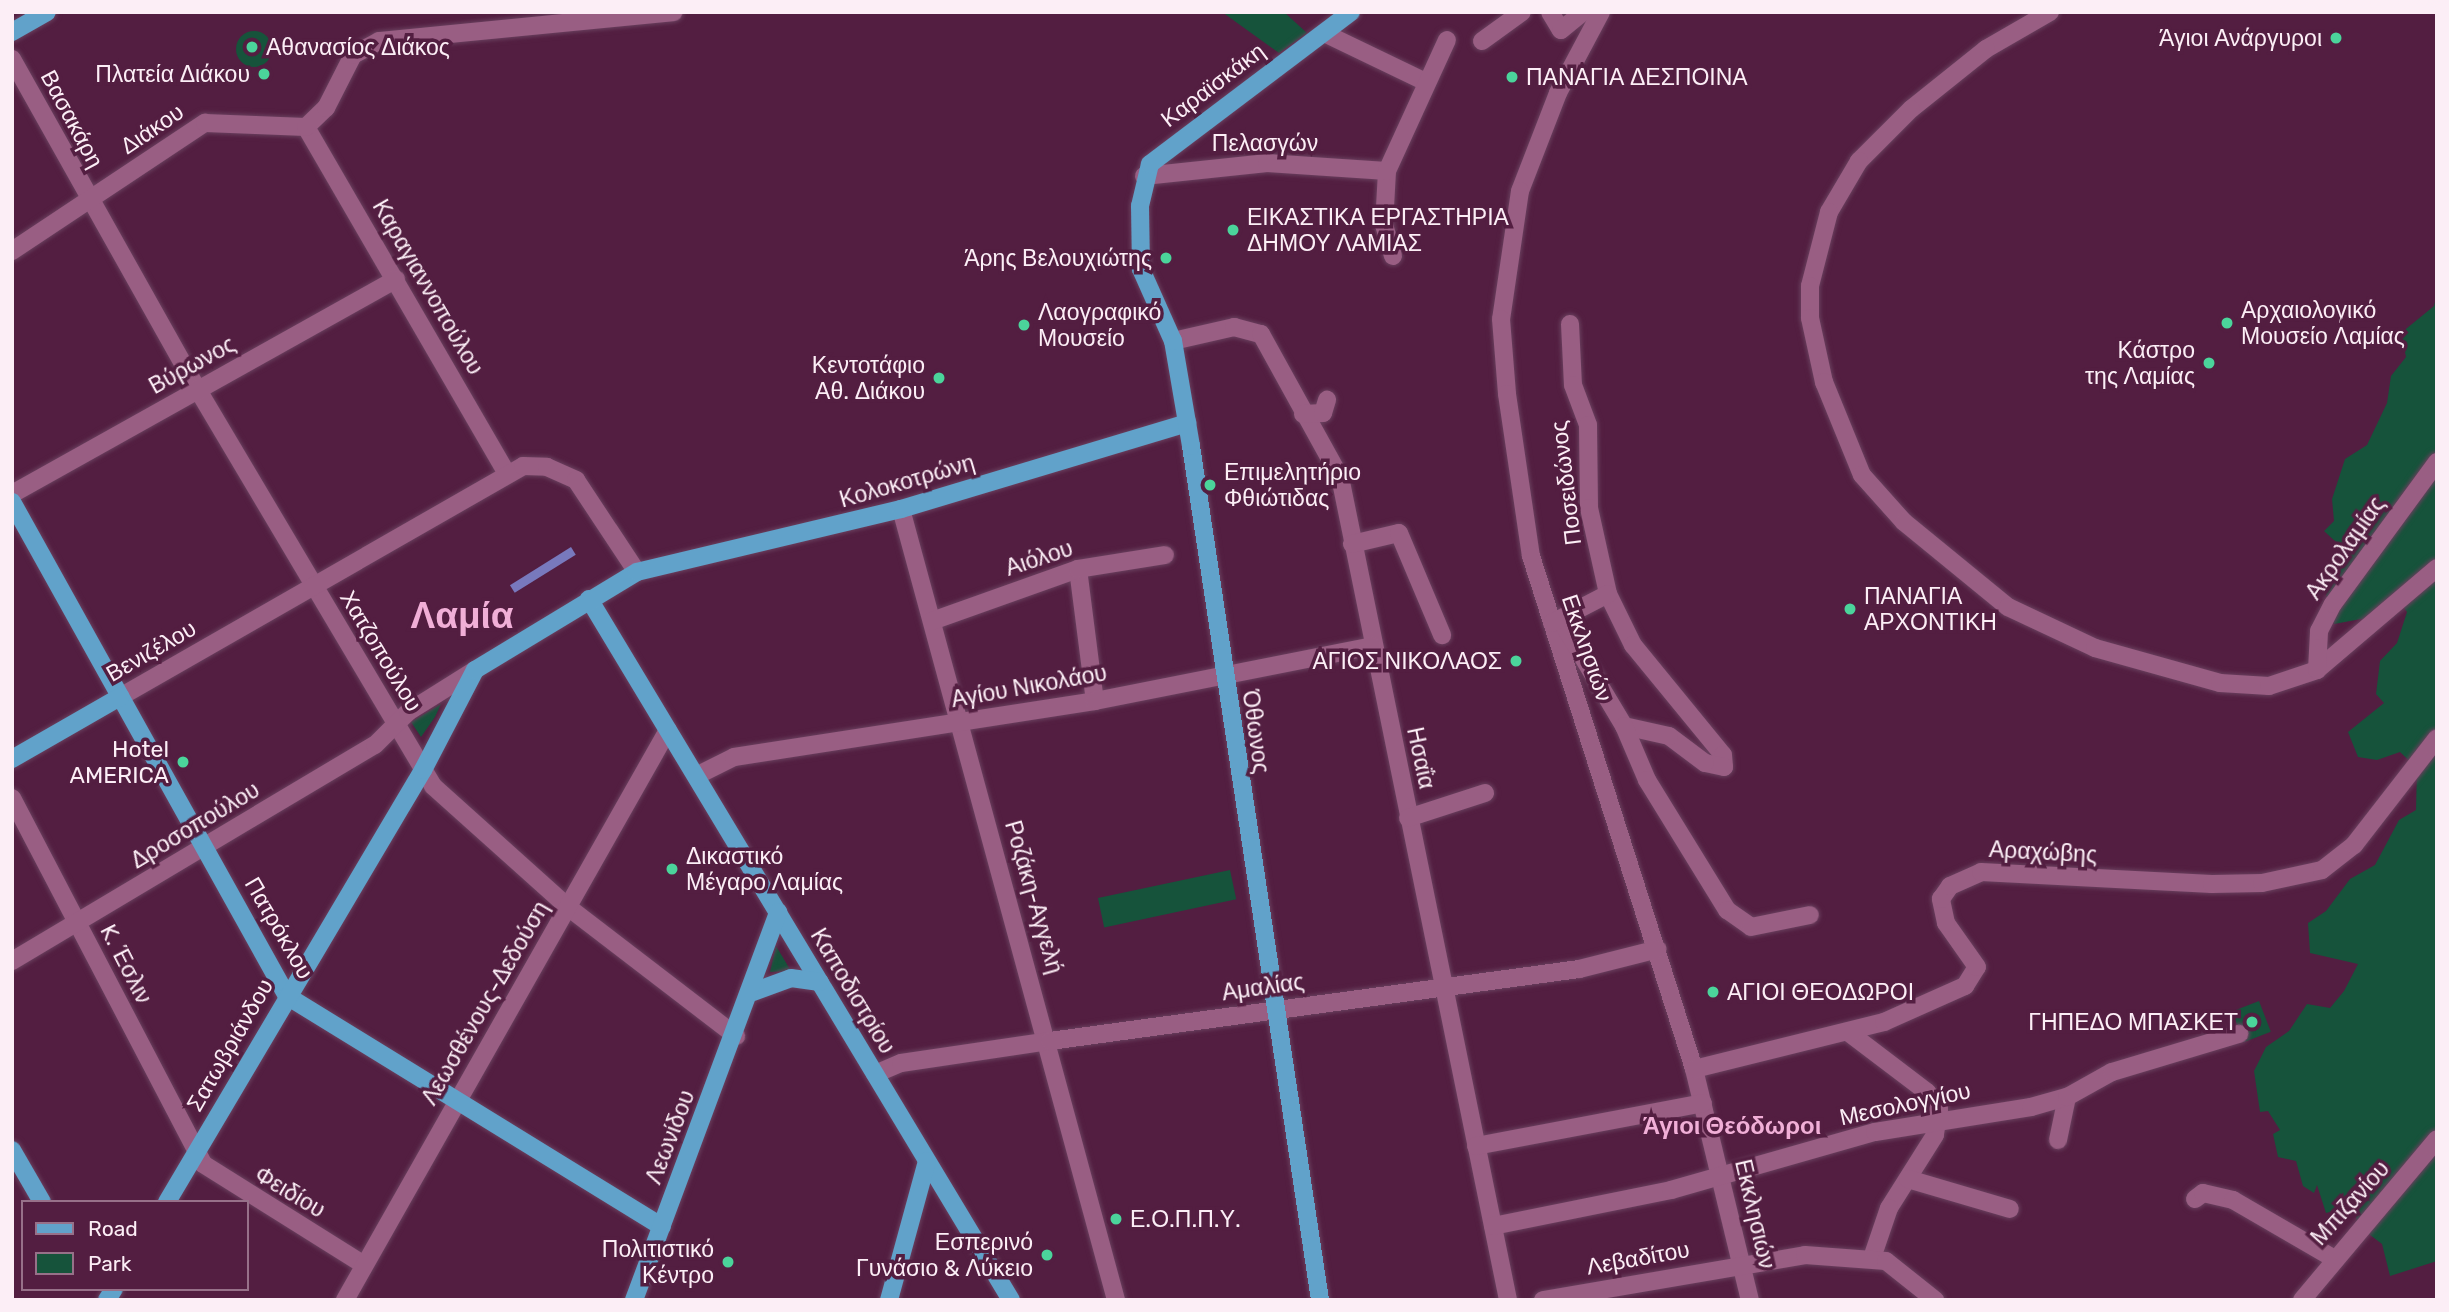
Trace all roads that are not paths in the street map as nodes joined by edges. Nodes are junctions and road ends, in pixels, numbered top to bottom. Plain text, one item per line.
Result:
1 (47, 12) edge
2 (674, 12) edge
3 (1351, 12) edge
4 (1522, 12) edge
5 (1550, 12) edge
6 (1583, 12) edge
7 (1601, 12) edge
8 (2050, 12) edge
9 (525, 19) edge
10 (12, 32) edge
11 (1324, 33) junction
12 (1447, 40) dead end
13 (1482, 41) dead end
14 (12, 59) edge
15 (1426, 82) junction
16 (306, 127) junction
17 (1387, 171) junction
18 (1144, 176) junction
19 (89, 201) junction
20 (12, 251) edge
21 (1393, 256) dead end
22 (396, 279) junction
23 (1570, 324) dead end
24 (1173, 341) junction
25 (198, 390) junction
26 (1327, 400) dead end
27 (1303, 414) junction
28 (1187, 423) junction
29 (2437, 462) edge
30 (506, 472) junction
31 (12, 494) edge
32 (12, 502) edge
33 (901, 509) junction
34 (1352, 544) junction
35 (1165, 555) dead end
36 (2437, 568) edge
37 (1078, 569) junction
38 (637, 572) junction
39 (313, 586) junction
40 (1608, 594) junction
41 (589, 598) junction
42 (932, 621) junction
43 (1556, 621) junction
44 (1442, 635) dead end
45 (1373, 646) junction
46 (475, 670) junction
47 (2316, 670) junction
48 (1222, 674) junction
49 (120, 697) junction
50 (1095, 701) junction
51 (397, 723) junction
52 (960, 724) junction
53 (1624, 726) junction
54 (668, 730) junction
55 (2437, 738) edge
56 (12, 759) edge
57 (423, 770) junction
58 (696, 776) junction
59 (1485, 793) dead end
60 (12, 798) edge
61 (1408, 818) junction
62 (205, 849) junction
63 (568, 907) junction
64 (778, 912) junction
65 (1810, 915) dead end
66 (76, 922) junction
67 (1656, 943) junction
68 (12, 961) edge
69 (820, 982) junction
70 (1443, 986) junction
71 (753, 992) junction
72 (287, 996) junction
73 (1275, 1010) junction
74 (1848, 1032) junction
75 (2239, 1034) dead end
76 (736, 1036) junction
77 (1050, 1041) junction
78 (1693, 1069) junction
79 (875, 1074) junction
80 (2067, 1097) junction
81 (458, 1100) junction
82 (1703, 1103) junction
83 (1938, 1120) junction
84 (2437, 1139) edge
85 (2058, 1140) dead end
86 (1476, 1146) junction
87 (12, 1150) edge
88 (196, 1153) junction
89 (927, 1161) junction
90 (1721, 1176) junction
91 (1908, 1179) junction
92 (2195, 1199) dead end
93 (42, 1200) edge
94 (168, 1200) edge
95 (2010, 1209) dead end
96 (1493, 1226) junction
97 (662, 1227) junction
98 (1872, 1258) junction
99 (2333, 1258) junction
100 (1742, 1264) junction
101 (364, 1265) junction
102 (345, 1300) edge
103 (634, 1300) edge
104 (889, 1300) edge
105 (1011, 1300) edge
106 (1116, 1300) edge
107 (1320, 1300) edge
108 (1508, 1300) edge
109 (1543, 1300) edge
110 (1749, 1300) edge
111 (1935, 1300) edge
112 (2302, 1300) edge

1 - 10 main road
2 - 9 street
3 - 11 main road, Καραϊσκάκη
4 - 13 street
5 - 6 street
7 - 43 street, Εκκλησιών
8 - 47 street
9 - 16 street
11 - 15 street
11 - 18 main road, Καραϊσκάκη
12 - 15 street
14 - 19 street, Βασακάρη
15 - 17 street
16 - 19 street, Διάκου
16 - 22 street, Καραγιαννοπούλου
17 - 18 street, Πελασγών
17 - 21 street
18 - 24 main road, Όθωνος
19 - 20 street, Διάκου
19 - 25 street, Χατζοπούλου
22 - 25 street, Βύρωνος
22 - 30 street, Καραγιαννοπούλου
23 - 40 street, Ποσειδώνος
24 - 27 street, Ησαΐα
24 - 28 main road, Όθωνος
25 - 31 street, Βύρωνος
25 - 39 street, Χατζοπούλου
26 - 27 street
27 - 34 street, Ησαΐα
28 - 33 main road, Κολοκοτρώνη
28 - 48 main road, Όθωνος
29 - 47 street, Ακρολαμίας
30 - 38 street
30 - 39 street, Βενιζέλου
32 - 49 main road, Πατρόκλου
33 - 38 main road, Κολοκοτρώνη
33 - 42 street, Ροζάκη-Αγγελή
34 - 44 street
34 - 45 street, Ησαΐα
35 - 37 street, Αιόλου
36 - 47 street
37 - 42 street, Αιόλου
37 - 50 street
38 - 41 main road, Κολοκοτρώνη
39 - 49 street, Βενιζέλου
39 - 51 street, Χατζοπούλου
40 - 43 street
40 - 53 street, Ποσειδώνος
41 - 46 main road, Κολοκοτρώνη
41 - 54 main road, Καποδιστρίου
42 - 52 street, Ροζάκη-Αγγελή
43 - 53 street
43 - 67 street, Εκκλησιών
45 - 48 street, Αγίου Νικολάου
45 - 61 street, Ησαΐα
46 - 51 street, Δροσοπούλου
46 - 57 main road, Σατωβριάνδου
48 - 50 street, Αγίου Νικολάου
48 - 73 main road, Όθωνος
49 - 56 main road, Βενιζέλου
49 - 62 main road, Πατρόκλου
50 - 52 street, Αγίου Νικολάου
51 - 57 street, Χατζοπούλου
51 - 62 street, Δροσοπούλου
52 - 58 street, Αγίου Νικολάου
52 - 77 street, Ροζάκη-Αγγελή
53 - 65 street
54 - 58 main road, Καποδιστρίου
54 - 63 street, Λεωσθένους-Δεδούση
55 - 74 street, Αραχώβης
57 - 63 street, Χατζοπούλου
57 - 72 main road, Σατωβριάνδου
58 - 64 main road, Καποδιστρίου
59 - 61 street
60 - 66 street, K. Έσλιν
61 - 70 street, Ησαΐα
62 - 66 street, Δροσοπούλου
62 - 72 main road, Πατρόκλου
63 - 76 street, Χατζοπούλου
63 - 81 street, Λεωσθένους-Δεδούση
64 - 69 main road, Καποδιστρίου
64 - 71 main road, Λεωνίδου
66 - 68 street, Δροσοπούλου
66 - 88 street, K. Έσλιν
67 - 70 street, Αμαλίας
67 - 78 street, Εκκλησιών
69 - 71 main road
69 - 79 main road, Καποδιστρίου
70 - 73 street, Αμαλίας
70 - 86 street, Ησαΐα
71 - 76 main road, Λεωνίδου
72 - 81 main road, Πατρόκλου
72 - 88 main road, Σατωβριάνδου
73 - 77 street, Αμαλίας
73 - 107 main road, Όθωνος
74 - 78 street, Αραχώβης
74 - 83 street
75 - 80 street, Μεσολογγίου
76 - 97 main road, Λεωνίδου
77 - 79 street, Αμαλίας
77 - 106 street, Ροζάκη-Αγγελή
78 - 82 street, Εκκλησιών
79 - 89 main road, Καποδιστρίου
80 - 83 street, Μεσολογγίου
80 - 85 street
81 - 97 main road, Πατρόκλου
81 - 101 street, Λεωσθένους-Δεδούση
82 - 86 street
82 - 90 street, Εκκλησιών
83 - 90 street, Μεσολογγίου
83 - 91 street
84 - 99 street, Μπιζανίου
86 - 96 street, Ησαΐα
87 - 93 main road
88 - 94 main road, Σατωβριάνδου
88 - 101 street, Φειδίου
89 - 104 main road
89 - 105 main road, Καποδιστρίου
90 - 96 street, Μεσολογγίου
90 - 100 street, Εκκλησιών
91 - 95 street
91 - 98 street
92 - 99 street
96 - 108 street, Ησαΐα
97 - 103 main road, Λεωνίδου
98 - 100 street, Λεβαδίτου
98 - 111 street
99 - 112 street, Μπιζανίου
100 - 109 street, Λεβαδίτου
100 - 110 street, Εκκλησιών
101 - 102 street, Λεωσθένους-Δεδούση

